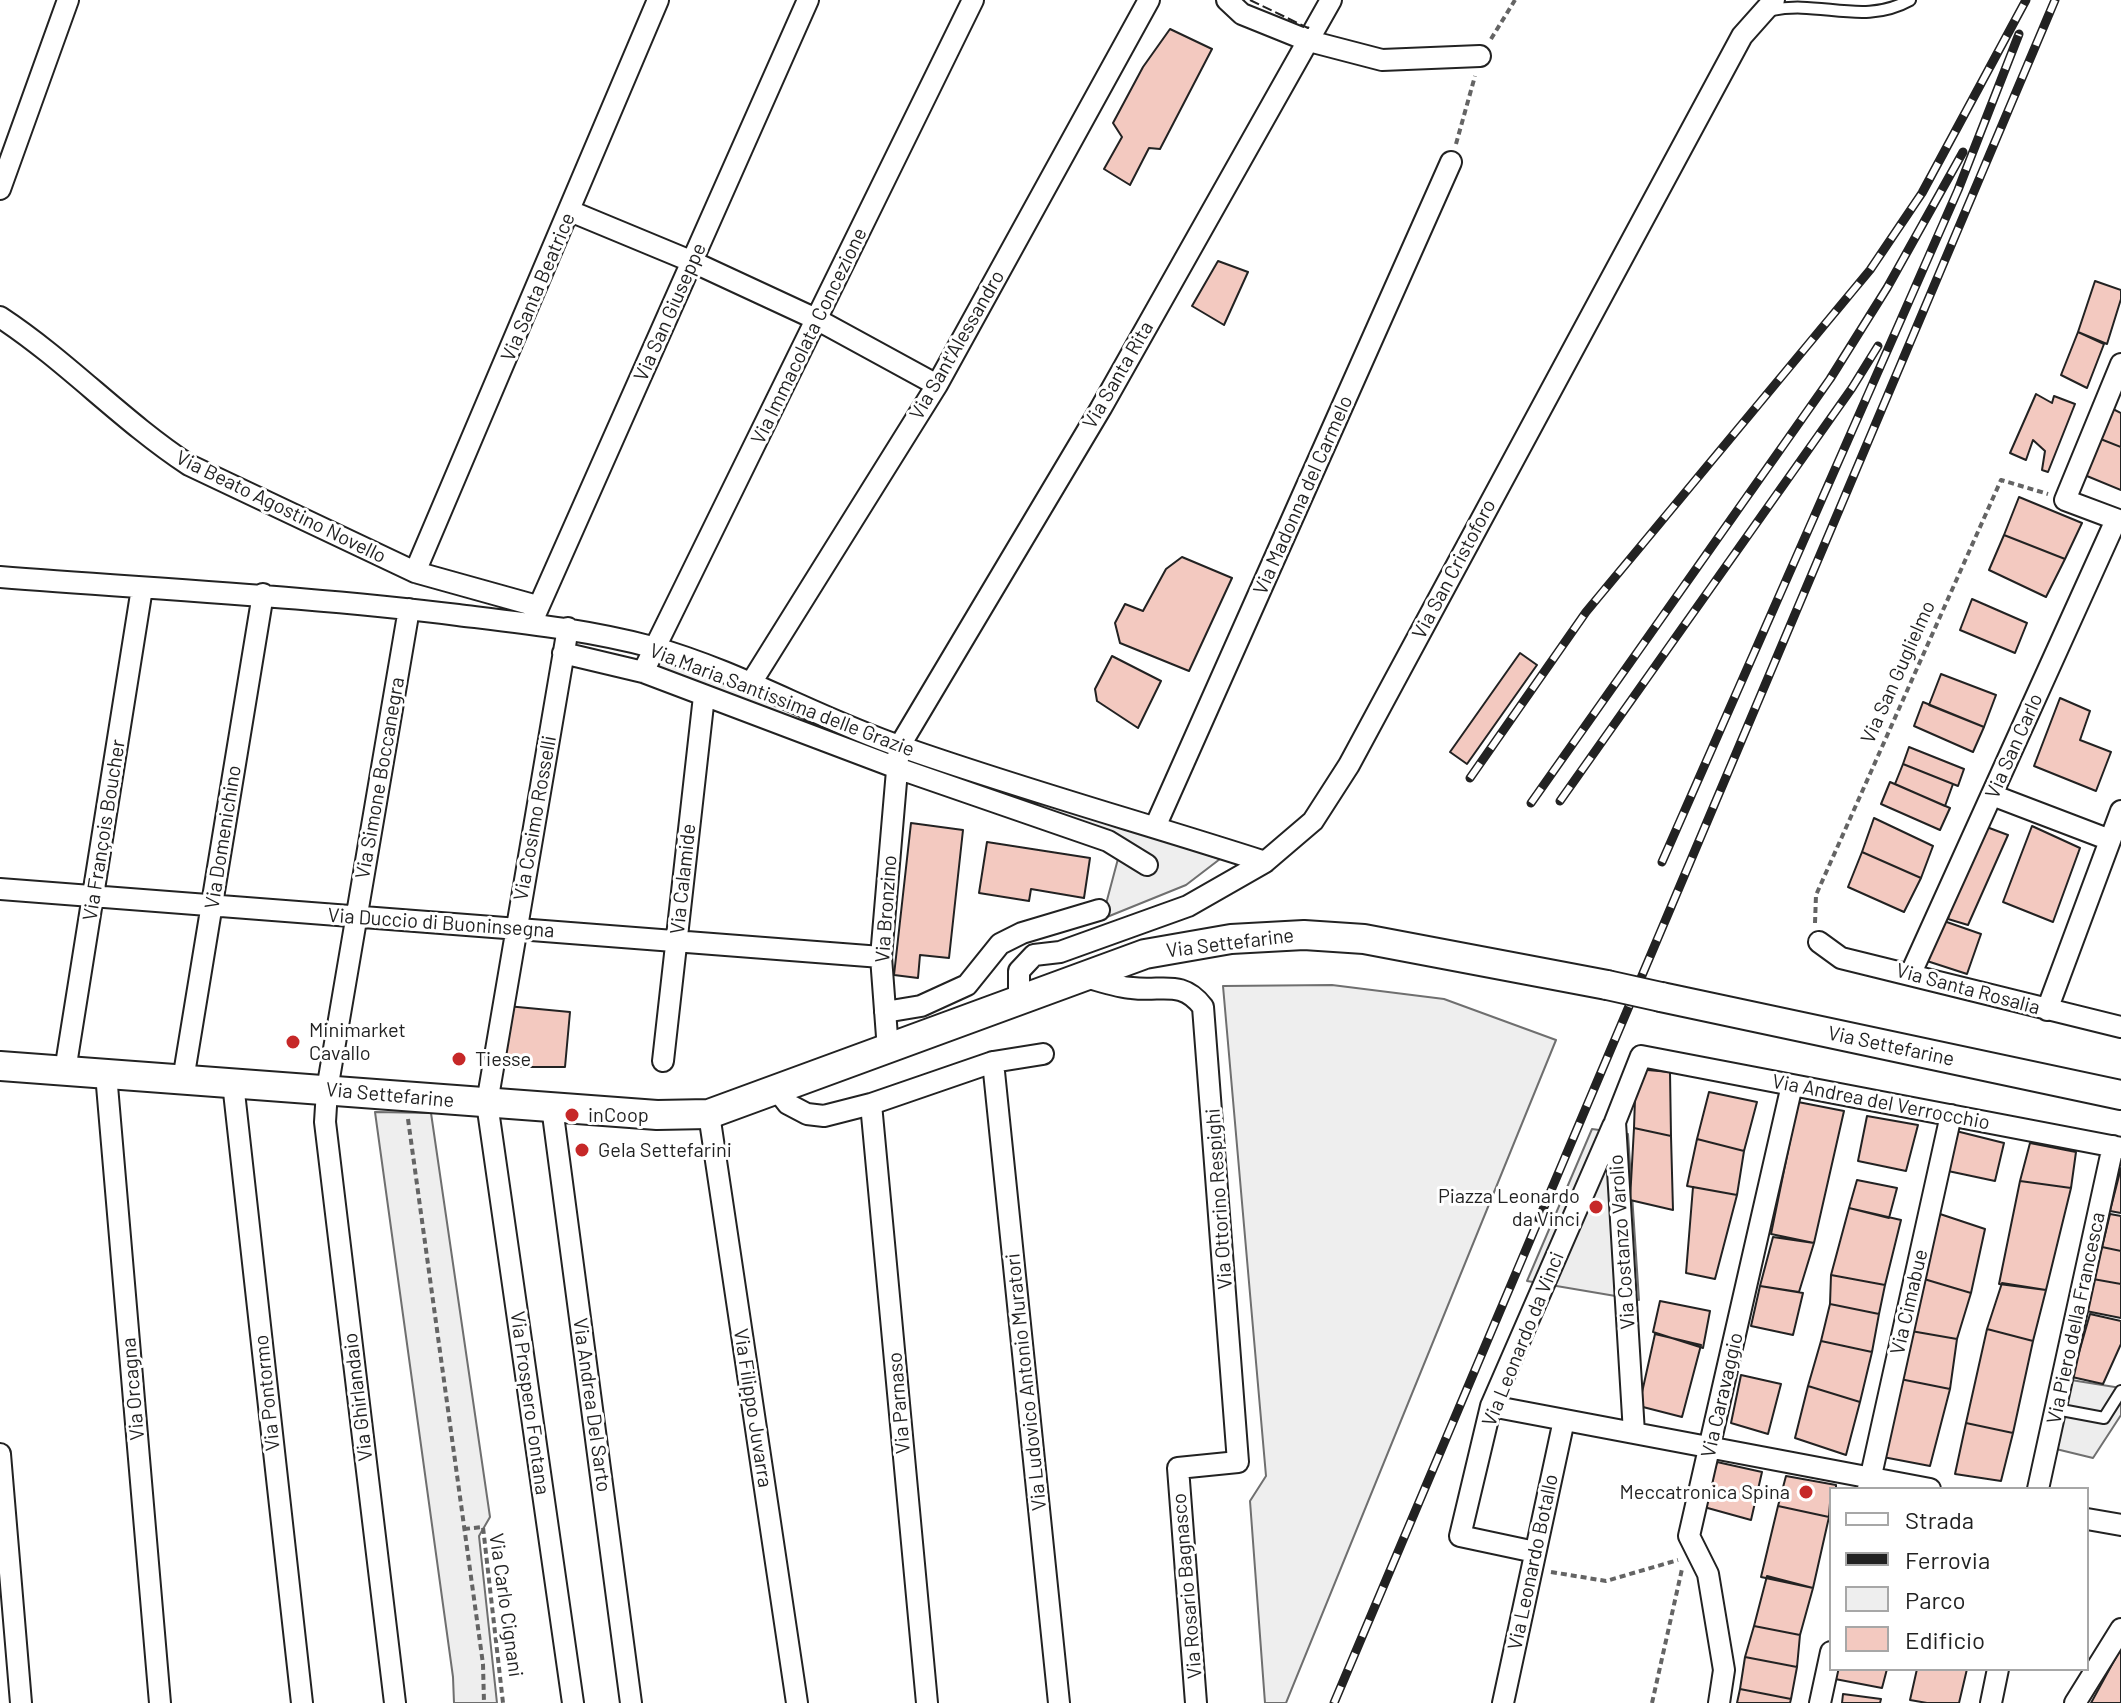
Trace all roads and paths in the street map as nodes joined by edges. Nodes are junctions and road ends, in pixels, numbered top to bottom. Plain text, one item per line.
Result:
1 (68, 0) edge
2 (658, 0) edge
3 (808, 0) edge
4 (973, 0) edge
5 (1149, 0) edge
6 (1227, 0) edge
7 (1331, 0) edge
8 (1774, 0) edge
9 (1910, 0) edge
10 (1754, 21) junction
11 (1309, 41) junction
12 (1480, 56) dead end
13 (1451, 162) dead end
14 (0, 189) edge
15 (570, 211) junction
16 (693, 262) junction
17 (0, 317) edge
18 (818, 320) junction
19 (2121, 364) edge
20 (937, 385) junction
21 (2065, 500) junction
22 (2119, 520) edge
23 (415, 572) junction
24 (0, 577) edge
25 (142, 588) junction
26 (263, 594) junction
27 (409, 609) junction
28 (534, 615) junction
29 (568, 628) junction
30 (654, 648) junction
31 (563, 653) junction
32 (643, 672) junction
33 (751, 683) junction
34 (704, 696) junction
35 (899, 747) junction
36 (897, 768) junction
37 (1992, 795) junction
38 (2121, 811) edge
39 (1155, 827) junction
40 (2110, 840) junction
41 (1265, 862) junction
42 (1147, 865) dead end
43 (0, 889) edge
44 (94, 896) junction
45 (212, 905) junction
46 (1099, 910) dead end
47 (357, 916) junction
48 (515, 929) junction
49 (676, 941) junction
50 (1819, 942) joint
51 (881, 957) junction
52 (1911, 973) junction
53 (1082, 976) junction
54 (1019, 1000) junction
55 (2047, 1010) junction
56 (885, 1012) junction
57 (2121, 1027) edge
58 (888, 1050) junction
59 (1043, 1054) dead end
60 (1641, 1056) joint
61 (663, 1061) dead end
62 (993, 1062) junction
63 (0, 1066) edge
64 (65, 1071) junction
65 (106, 1074) junction
66 (183, 1080) junction
67 (233, 1083) junction
68 (1792, 1085) junction
69 (327, 1090) junction
70 (777, 1090) junction
71 (2121, 1095) edge
72 (410, 1097) junction
73 (487, 1103) junction
74 (871, 1104) junction
75 (552, 1107) junction
76 (709, 1114) junction
77 (1951, 1115) junction
78 (1615, 1122) junction
79 (2117, 1147) edge
80 (2121, 1391) edge
81 (1491, 1406) junction
82 (2056, 1409) junction
83 (1564, 1420) junction
84 (1634, 1433) junction
85 (1711, 1446) junction
86 (0, 1454) edge
87 (1178, 1468) joint
88 (1869, 1483) edge
89 (1910, 1487) edge
90 (2038, 1487) edge
91 (2089, 1519) edge
92 (2121, 1525) edge
93 (464, 1529) junction
94 (1533, 1560) junction
95 (2121, 1629) edge
96 (1829, 1661) edge
97 (1998, 1671) edge
98 (21, 1703) edge
99 (160, 1703) edge
100 (302, 1703) edge
101 (395, 1703) edge
102 (484, 1703) edge
103 (503, 1703) edge
104 (573, 1703) edge
105 (631, 1703) edge
106 (797, 1703) edge
107 (927, 1703) edge
108 (1059, 1703) edge
109 (1196, 1703) edge
110 (1503, 1703) edge
111 (1652, 1703) edge
112 (1719, 1703) edge
113 (1820, 1703) edge
114 (1991, 1703) edge
115 (2075, 1703) edge

1 - 14 street
2 - 15 street, Via Santa Beatrice
3 - 16 street, Via San Giuseppe
4 - 18 street, Via Immacolata Concezione
5 - 20 street, Via Sant'Alessandro
6 - 11 street
7 - 11 street, Via Santa Rita
8 - 10 street, Via San Cristoforo
9 - 10 lane
10 - 41 street, Via San Cristoforo
11 - 12 street
11 - 35 street, Via Santa Rita
13 - 39 street, Via Madonna del Carmelo
15 - 16 street
15 - 23 street, Via Santa Beatrice
16 - 18 street
16 - 28 street, Via San Giuseppe
17 - 23 street, Via Beato Agostino Novello
18 - 20 street
18 - 30 street, Via Immacolata Concezione
19 - 21 street
20 - 33 street, Via Sant'Alessandro
21 - 22 street
21 - 50 path, Via San Guglielmo
22 - 37 street, Via San Carlo
23 - 28 street, Via Maria Santissima delle Grazie
24 - 25 street, Via Maria Santissima delle Grazie
25 - 26 street, Via Maria Santissima delle Grazie
25 - 44 street, Via François Boucher
26 - 27 street, Via Maria Santissima delle Grazie
26 - 45 street, Via Domenichino
27 - 28 street, Via Maria Santissima delle Grazie
27 - 47 street, Via Simone Boccanegra
28 - 29 street, Via Maria Santissima delle Grazie
29 - 30 street, Via Maria Santissima delle Grazie
29 - 31 street, Via Cosimo Rosselli
30 - 32 street, Via Immacolata Concezione
30 - 33 street, Via Maria Santissima delle Grazie
31 - 32 street, Via Maria Santissima delle Grazie
31 - 48 street, Via Cosimo Rosselli
32 - 34 street, Via Maria Santissima delle Grazie
33 - 35 street, Via Maria Santissima delle Grazie
34 - 36 street, Via Maria Santissima delle Grazie
34 - 49 street, Via Calamide
35 - 36 street, Via Bronzino
35 - 39 street, Via Maria Santissima delle Grazie
36 - 42 street
36 - 51 street, Via Bronzino
37 - 40 street
37 - 52 street, Via San Carlo
38 - 40 street
39 - 41 street, Via Maria Santissima delle Grazie
40 - 55 street
41 - 54 street, Via San Cristoforo
43 - 44 street, Via Duccio di Buoninsegna
44 - 45 street, Via Duccio di Buoninsegna
44 - 64 street, Via François Boucher
45 - 47 street, Via Duccio di Buoninsegna
45 - 66 street, Via Domenichino
46 - 56 street
47 - 48 street, Via Duccio di Buoninsegna
47 - 69 street, Via Simone Boccanegra
48 - 49 street, Via Duccio di Buoninsegna
48 - 73 street, Via Cosimo Rosselli
49 - 51 street, Via Duccio di Buoninsegna
49 - 61 street, Via Calamide
50 - 52 street, Via Santa Rosalia
51 - 56 street, Via Bronzino
52 - 55 street, Via Santa Rosalia
53 - 54 street, Via Settefarine
53 - 71 street, Via Settefarine, bridge
53 - 87 street, Via Ottorino Respighi
54 - 58 street, Via Settefarine
55 - 57 street, Via Santa Rosalia
56 - 58 street, Via Bronzino
58 - 70 street, Via Settefarine
59 - 62 street
60 - 68 street, Via Andrea del Verrocchio
60 - 78 street, Via Costanzo Varolio
62 - 74 street
62 - 108 street, Via Ludovico Antonio Muratori
63 - 64 street, Via Settefarine
64 - 65 street, Via Settefarine
65 - 66 street, Via Settefarine
65 - 99 street, Via Orcagna
66 - 67 street, Via Settefarine
67 - 69 street, Via Settefarine
67 - 100 street, Via Pontormo
68 - 77 street, Via Andrea del Verrocchio
68 - 85 street, Via Caravaggio
69 - 72 street, Via Settefarine
69 - 101 street, Via Ghirlandaio
70 - 74 street
70 - 76 street, Via Settefarine
72 - 73 street, Via Settefarine
72 - 93 path
73 - 75 street, Via Settefarine
73 - 104 street, Via Prospero Fontana
74 - 107 street, Via Parnaso
75 - 76 street, Via Settefarine
75 - 105 street, Via Andrea Del Sarto
76 - 106 street, Via Filippo Juvarra
77 - 79 street, Via Andrea del Verrocchio
77 - 88 street, Via Cimabue
78 - 81 street, Via Leonardo da Vinci
78 - 84 street, Via Costanzo Varolio
79 - 82 street, Via Piero della Francesca
80 - 82 lane
81 - 83 street
81 - 94 street, Via Leonardo da Vinci
82 - 90 street, Via Piero della Francesca
83 - 84 street
83 - 94 street, Via Leonardo Botallo
84 - 85 street
85 - 88 street
85 - 112 street, Via Caravaggio
86 - 98 street
87 - 109 street, Via Rosario Bagnasco
88 - 89 street
91 - 92 street
93 - 102 path
93 - 103 path, Via Carlo Cignani
94 - 110 street, Via Leonardo Botallo
94 - 111 path
95 - 115 street
96 - 113 street
97 - 114 street

